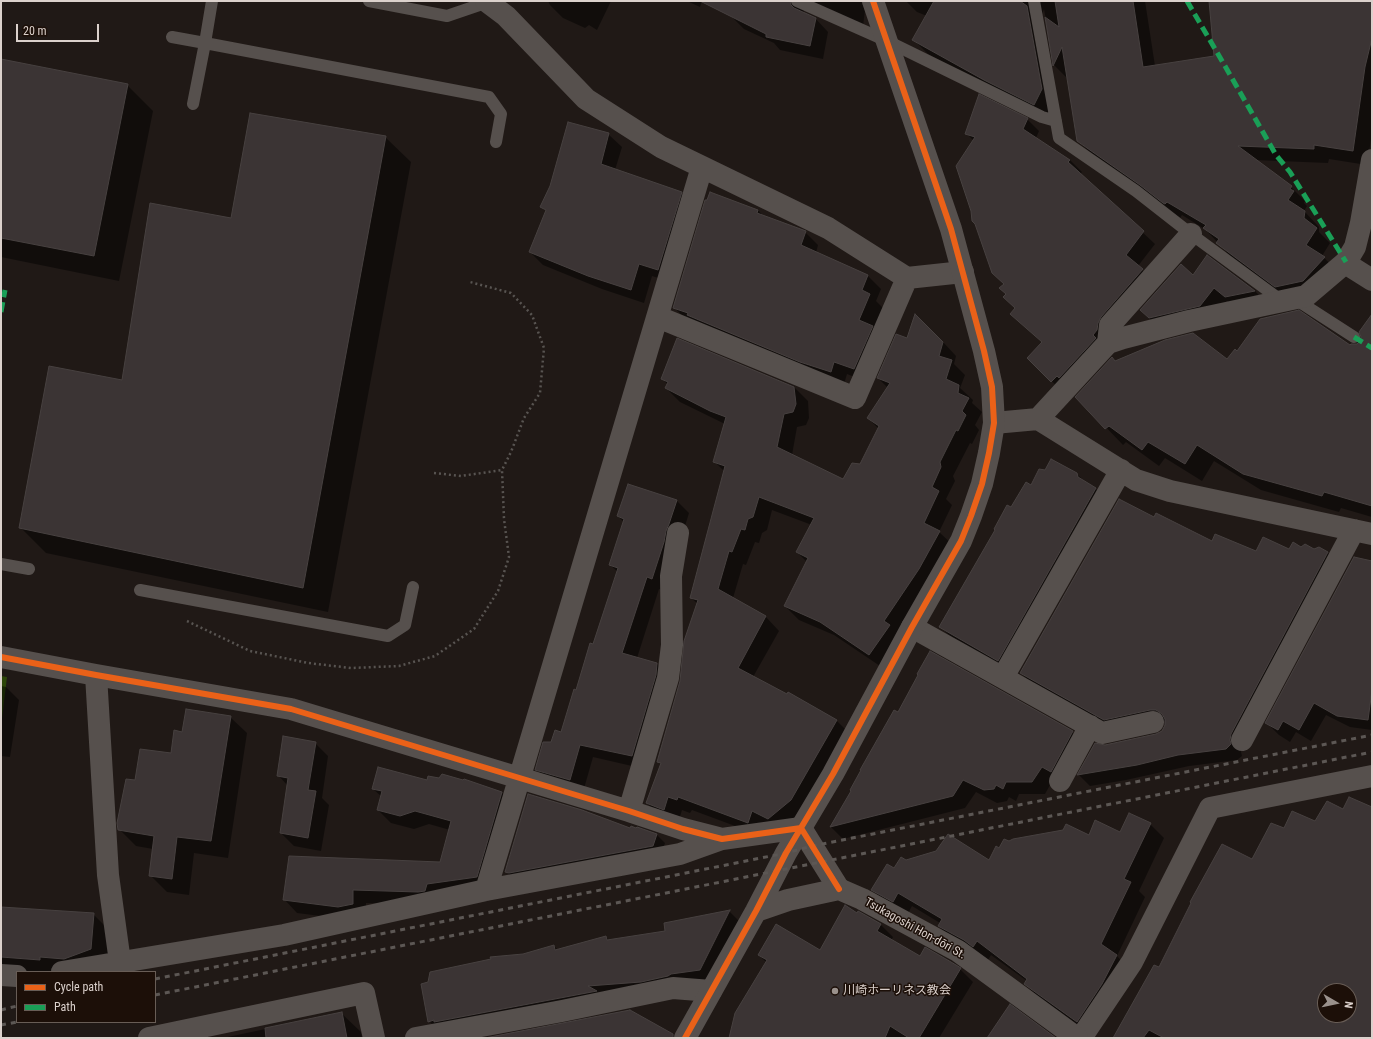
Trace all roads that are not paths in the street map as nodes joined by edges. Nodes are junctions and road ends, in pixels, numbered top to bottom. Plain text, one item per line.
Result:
1 (212, 1) edge
2 (369, 1) edge
3 (797, 1) edge
4 (873, 1) edge
5 (1034, 1) edge
6 (487, 2) edge
7 (172, 37) dead end
8 (887, 41) junction
9 (205, 43) junction
10 (194, 104) dead end
11 (1056, 121) junction
12 (496, 142) dead end
13 (1372, 160) edge
14 (702, 167) junction
15 (1191, 234) junction
16 (1345, 263) junction
17 (963, 272) junction
18 (907, 278) junction
19 (1372, 280) edge
20 (1288, 300) junction
21 (658, 317) junction
22 (1354, 337) dead end
23 (1108, 343) junction
24 (1038, 418) junction
25 (994, 423) junction
26 (1121, 470) junction
27 (1363, 532) edge
28 (678, 533) dead end
29 (1, 564) edge
30 (29, 569) dead end
31 (413, 587) dead end
32 (140, 590) dead end
33 (912, 627) junction
34 (1, 657) edge
35 (96, 675) junction
36 (1003, 677) junction
37 (1153, 722) dead end
38 (1090, 726) junction
39 (1242, 740) dead end
40 (1372, 776) edge
41 (519, 777) junction
42 (1060, 781) dead end
43 (629, 810) junction
44 (801, 828) junction
45 (722, 839) junction
46 (839, 889) junction
47 (486, 890) junction
48 (756, 911) junction
49 (120, 962) junction
50 (68, 971) edge
51 (711, 991) junction
52 (437, 1036) edge
53 (148, 1038) edge
54 (374, 1038) edge
55 (416, 1038) edge
56 (685, 1038) edge
57 (1077, 1038) edge
58 (1081, 1038) edge

1 - 9 lane
2 - 6 lane
3 - 8 lane
4 - 8 street
5 - 11 lane
6 - 14 street
7 - 9 lane
8 - 11 lane
8 - 17 street
9 - 10 lane
9 - 12 lane
11 - 15 lane
13 - 16 street
14 - 18 street
14 - 21 street
15 - 20 lane
15 - 23 street
16 - 19 street
16 - 20 street
17 - 18 street
17 - 25 street
18 - 21 street
20 - 22 lane
20 - 23 street
21 - 41 street
23 - 24 street
24 - 25 street
24 - 26 street
25 - 33 street
26 - 27 street
26 - 36 street
27 - 39 street
28 - 43 street
29 - 30 lane
31 - 32 lane
33 - 36 street
33 - 44 street
34 - 35 street
35 - 41 street
35 - 49 street
36 - 38 street
37 - 38 street
38 - 42 street
40 - 58 street
41 - 43 street
41 - 47 street
43 - 45 street
44 - 45 street
44 - 46 street
44 - 48 street
45 - 47 street
46 - 48 street
46 - 57 street, Tsukagoshi Hon-dōri St.
47 - 49 street
48 - 51 street
49 - 50 street
51 - 52 street
51 - 56 street
52 - 55 street
53 - 54 street

